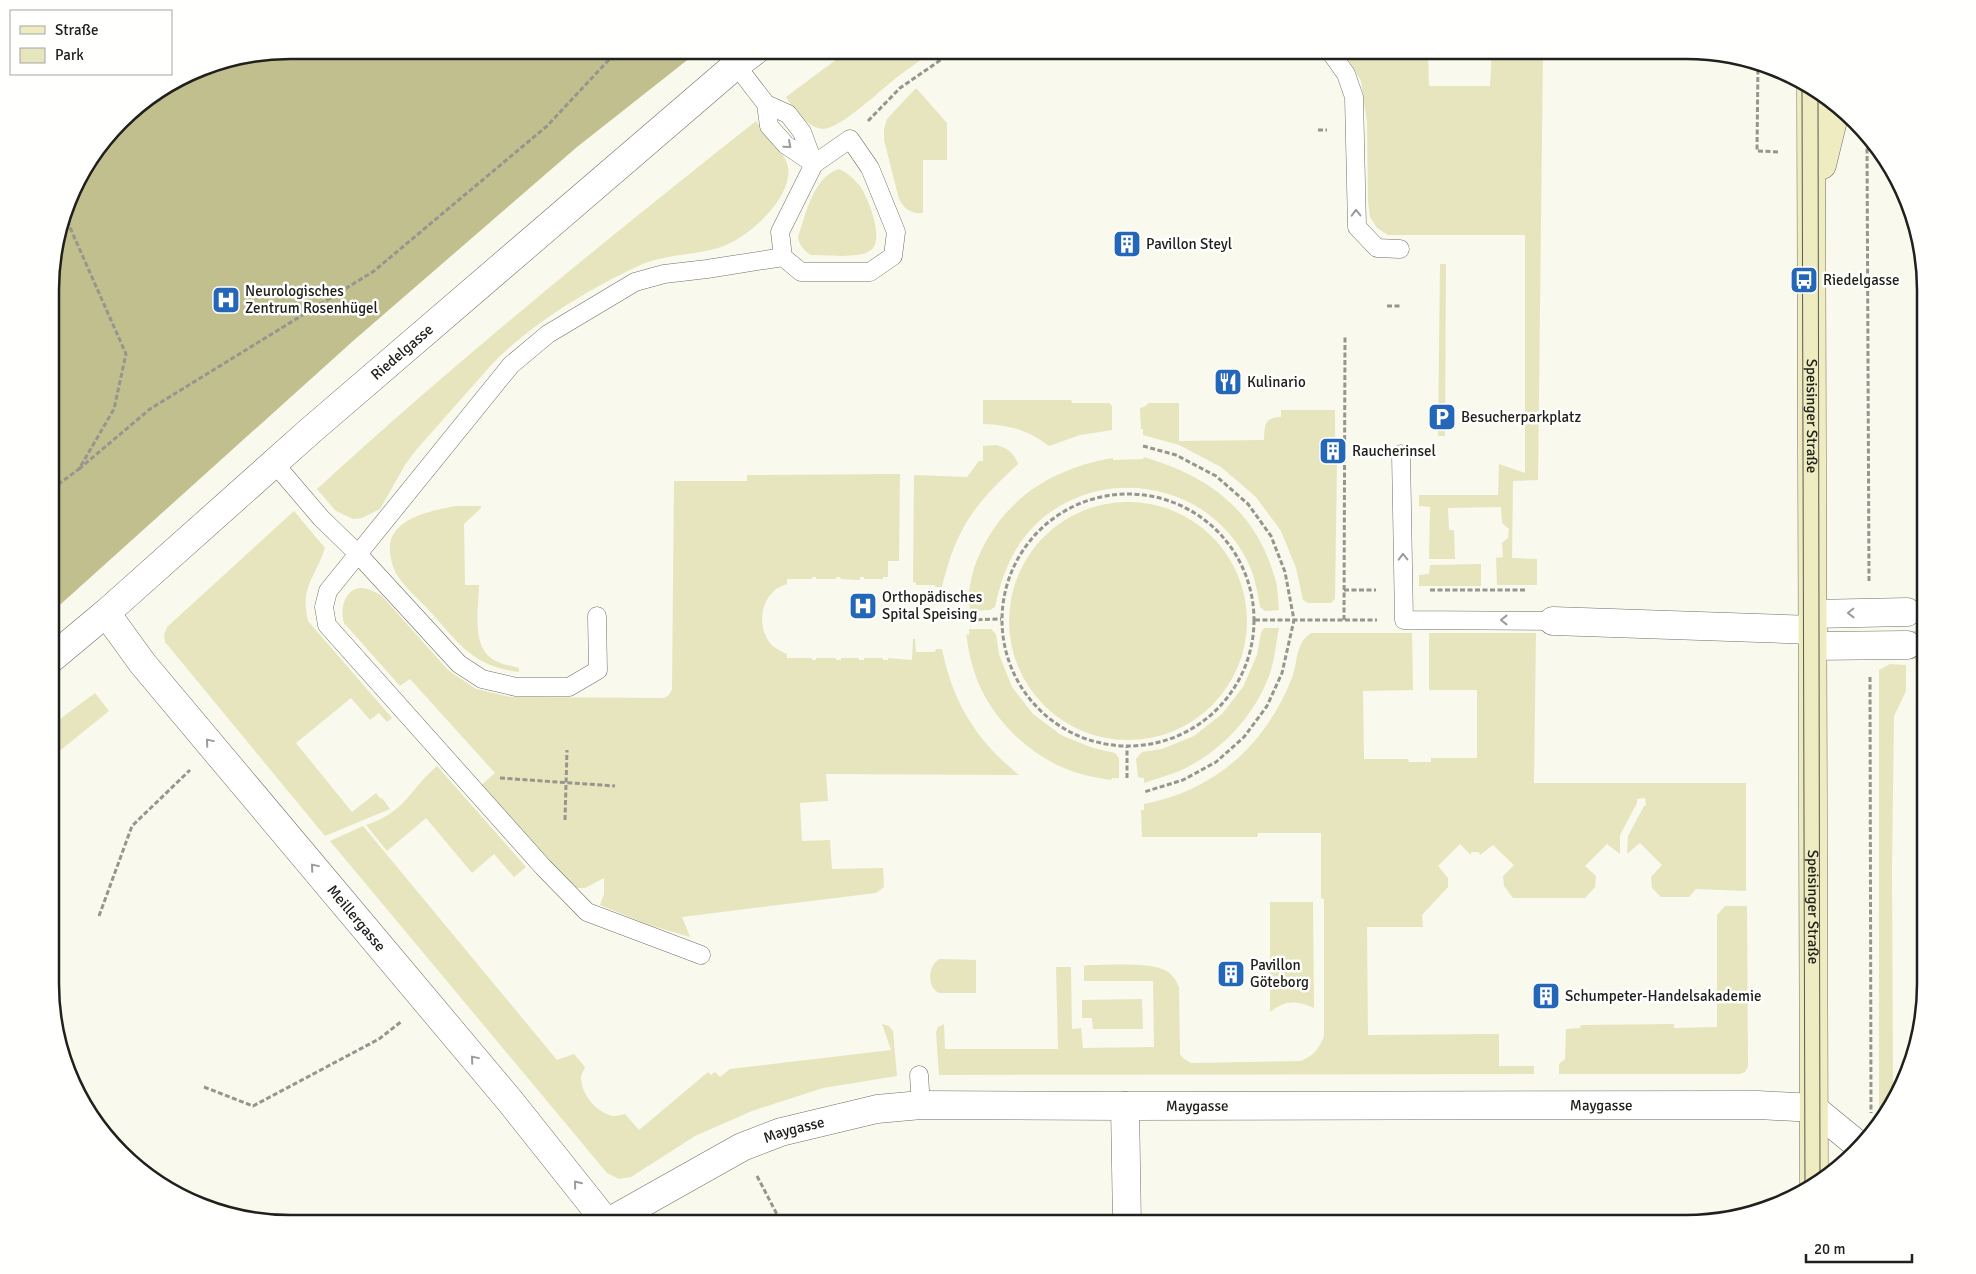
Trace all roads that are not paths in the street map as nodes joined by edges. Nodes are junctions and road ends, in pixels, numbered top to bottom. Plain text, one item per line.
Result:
1 (745, 59) edge
2 (746, 59) edge
3 (1335, 59) edge
4 (1811, 96) edge
5 (1818, 101) edge
6 (1835, 113) edge
7 (814, 164) junction
8 (1819, 177) junction
9 (1813, 203) junction
10 (1400, 249) dead end
11 (783, 257) junction
12 (1401, 454) dead end
13 (275, 464) junction
14 (358, 554) junction
15 (1907, 612) dead end
16 (106, 613) junction
17 (597, 616) dead end
18 (1553, 621) joint
19 (1813, 630) junction
20 (1907, 645) tunnel mouth
21 (59, 652) edge
22 (701, 956) dead end
23 (919, 1075) dead end
24 (921, 1105) junction
25 (1125, 1106) junction
26 (1814, 1108) junction
27 (1855, 1142) edge
28 (1814, 1176) edge
29 (600, 1215) edge
30 (621, 1215) edge
31 (1127, 1215) edge

1 - 13 street, Riedelgasse
2 - 7 lane
10 -> 3 lane
4 - 9 main road, Speisinger Straße
5 - 8 lane, Speisinger Straße
6 - 8 main road, Speisinger Straße
7 - 11 lane
7 - 11 lane
8 - 9 main road, Speisinger Straße
9 - 19 main road, Speisinger Straße
11 - 14 lane
18 -> 12 lane
13 - 14 lane
13 - 16 street, Riedelgasse
14 - 17 lane
14 - 22 lane
15 -> 19 street
16 - 21 street, Riedelgasse
29 -> 16 street, Meillergasse
18 - 19 street
19 - 20 street
19 - 26 main road, Speisinger Straße
23 - 24 lane
24 - 25 street, Maygasse
24 - 30 street, Maygasse
25 - 26 street, Maygasse
25 - 31 street
26 - 27 street
26 - 28 main road, Speisinger Straße

